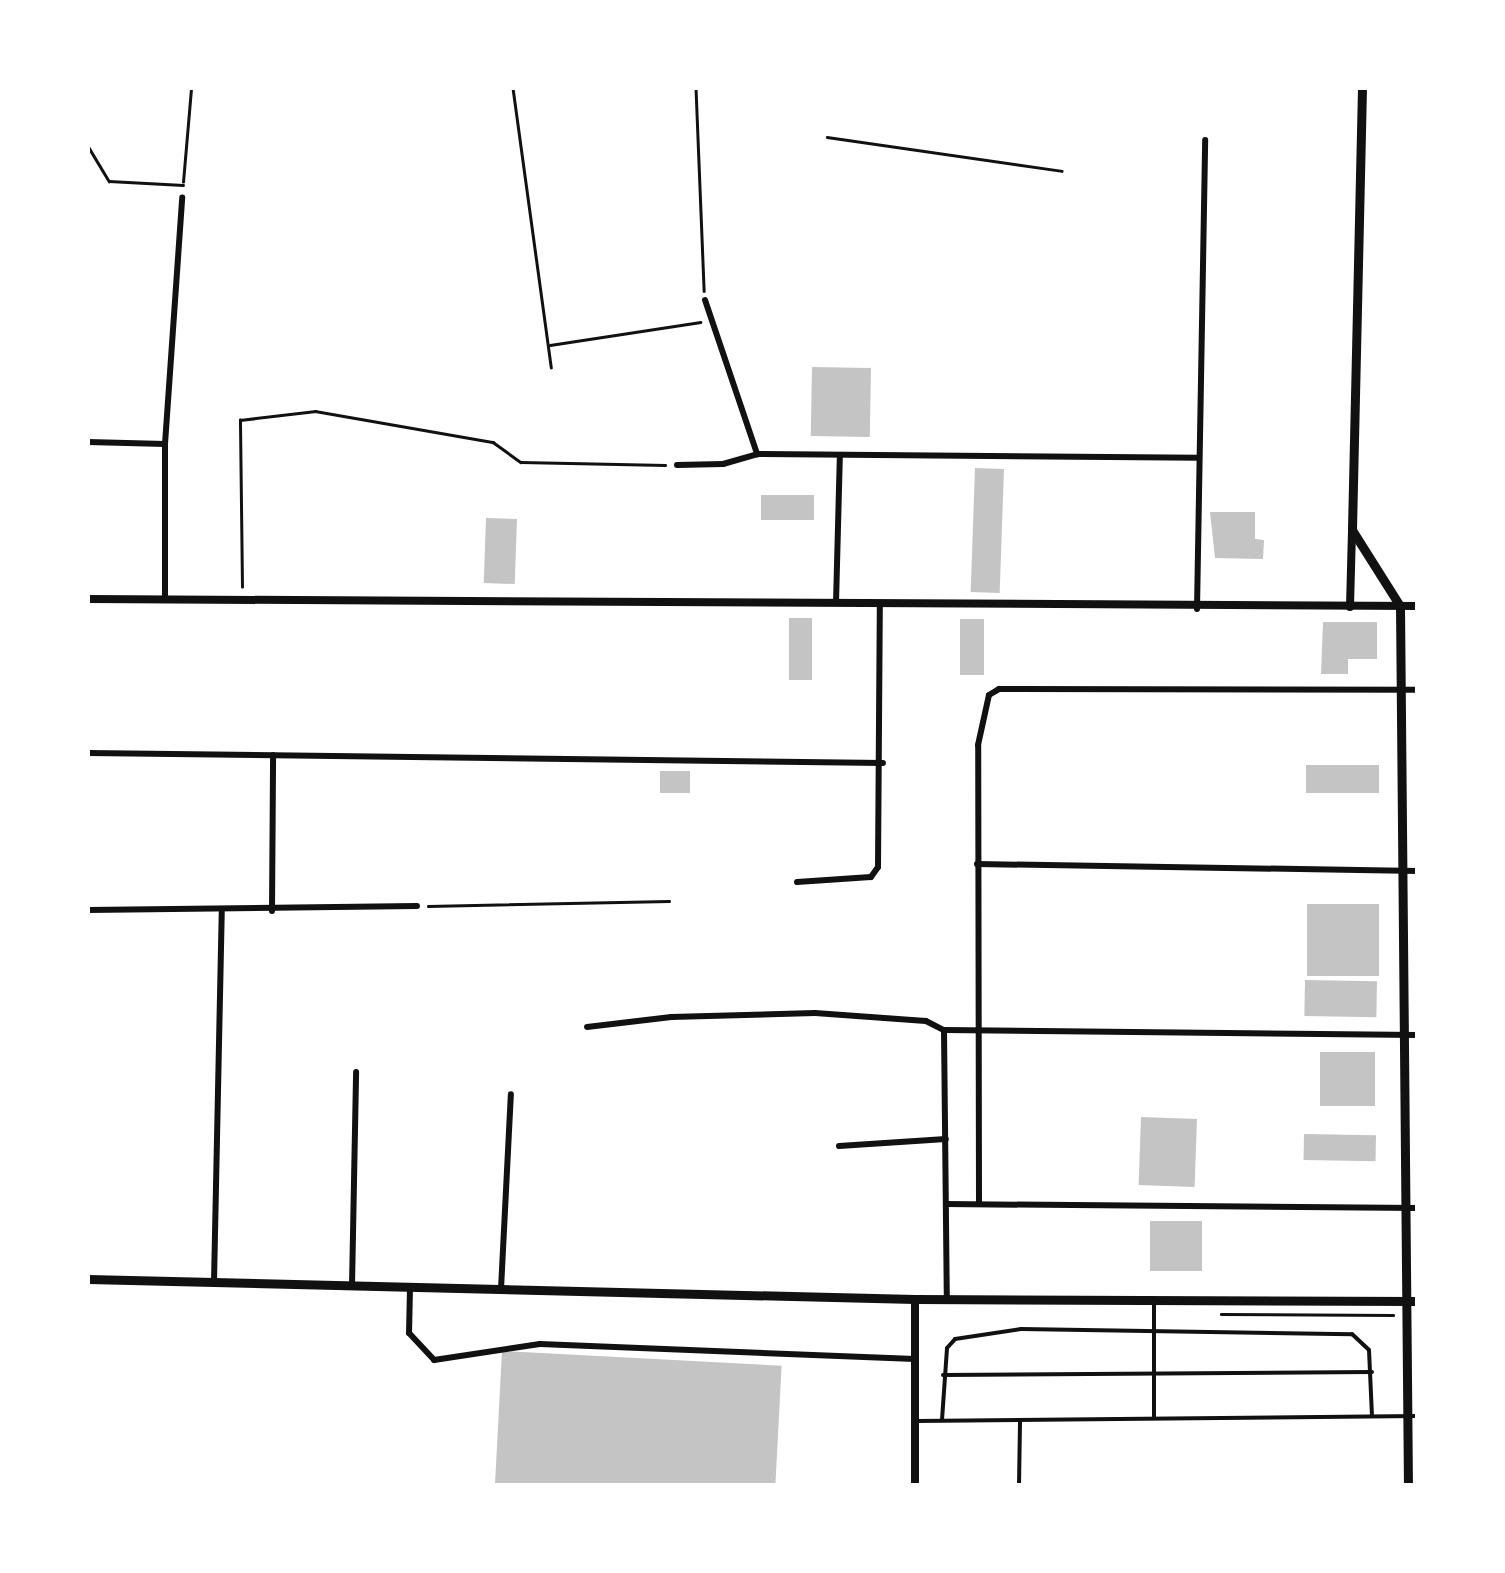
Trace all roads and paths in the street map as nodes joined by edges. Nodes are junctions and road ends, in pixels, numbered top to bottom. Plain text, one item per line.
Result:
1 (191, 88) edge
2 (513, 88) edge
3 (696, 88) edge
4 (1362, 88) edge
5 (828, 137) dead end
6 (1205, 140) dead end
7 (88, 146) edge
8 (1062, 171) dead end
9 (183, 185) junction
10 (182, 198) joint
11 (705, 303) joint
12 (710, 320) junction
13 (548, 346) junction
14 (552, 366) dead end
15 (88, 442) edge
16 (165, 444) junction
17 (757, 454) junction
18 (840, 454) junction
19 (1199, 458) junction
20 (677, 465) joint
21 (1352, 530) junction
22 (88, 599) edge
23 (165, 599) junction
24 (242, 599) junction
25 (836, 605) junction
26 (880, 606) junction
27 (1400, 606) junction
28 (1418, 606) edge
29 (1350, 607) junction
30 (1197, 609) junction
31 (1401, 690) junction
32 (1418, 690) edge
33 (88, 753) edge
34 (273, 755) junction
35 (883, 764) junction
36 (978, 864) junction
37 (1403, 871) junction
38 (1418, 871) edge
39 (797, 882) dead end
40 (669, 902) dead end
41 (417, 906) joint
42 (88, 910) edge
43 (222, 912) junction
44 (272, 912) junction
45 (587, 1028) dead end
46 (944, 1030) junction
47 (978, 1030) junction
48 (1405, 1035) junction
49 (1418, 1035) edge
50 (356, 1072) dead end
51 (511, 1094) dead end
52 (946, 1139) junction
53 (840, 1146) dead end
54 (946, 1204) junction
55 (979, 1204) junction
56 (1412, 1208) edge
57 (88, 1279) edge
58 (214, 1282) junction
59 (352, 1286) junction
60 (410, 1287) junction
61 (501, 1289) junction
62 (915, 1299) junction
63 (948, 1300) junction
64 (1154, 1300) junction
65 (1413, 1301) edge
66 (1154, 1331) junction
67 (915, 1359) junction
68 (1372, 1372) junction
69 (1154, 1373) junction
70 (943, 1374) junction
71 (1372, 1416) junction
72 (1413, 1416) edge
73 (1154, 1418) junction
74 (915, 1420) junction
75 (942, 1420) junction
76 (1020, 1420) junction
77 (1413, 1436) edge
78 (915, 1486) edge
79 (1019, 1486) edge
80 (1408, 1486) edge

1 - 9 path
2 - 13 path
3 - 11 path
4 - 21 main road
5 - 8 path
6 - 19 street
7 - 9 path
9 - 10 path
10 - 16 street
11 - 12 street
12 - 13 path
12 - 17 street
13 - 14 path
15 - 16 street
16 - 23 street
17 - 18 street
17 - 20 street
18 - 19 street
18 - 25 street
19 - 30 street
20 - 24 path
21 - 27 main road
21 - 29 street
22 - 23 street
23 - 24 street
24 - 25 street
25 - 26 street
26 - 30 street
26 - 35 street
27 - 28 street
27 - 29 street
27 - 31 main road
29 - 30 street
31 - 32 street
31 - 36 street
31 - 37 main road
33 - 34 street
34 - 35 street
34 - 44 street
35 - 39 street
36 - 37 street
36 - 47 street
37 - 38 street
37 - 48 main road
40 - 41 path
41 - 44 street
42 - 43 street
43 - 44 street
43 - 58 street
45 - 46 street
46 - 47 street
46 - 52 street
47 - 48 street
47 - 55 street
48 - 49 street
48 - 56 main road
50 - 59 street
51 - 61 street
52 - 53 street
52 - 54 street
54 - 55 street
54 - 63 street
55 - 56 street
56 - 65 main road
57 - 58 main road
58 - 59 main road
59 - 60 main road
60 - 61 main road
60 - 67 street
61 - 62 main road
62 - 63 main road
62 - 67 street
63 - 64 main road
64 - 65 main road
64 - 66 lane
65 - 72 main road
66 - 68 lane
66 - 69 lane
66 - 70 lane
67 - 74 street
68 - 69 lane
68 - 71 lane
69 - 70 lane
69 - 73 lane
70 - 75 lane
71 - 72 lane
71 - 73 lane
72 - 77 main road
73 - 76 lane
74 - 75 lane
74 - 78 street
75 - 76 lane
76 - 79 lane
77 - 80 main road

